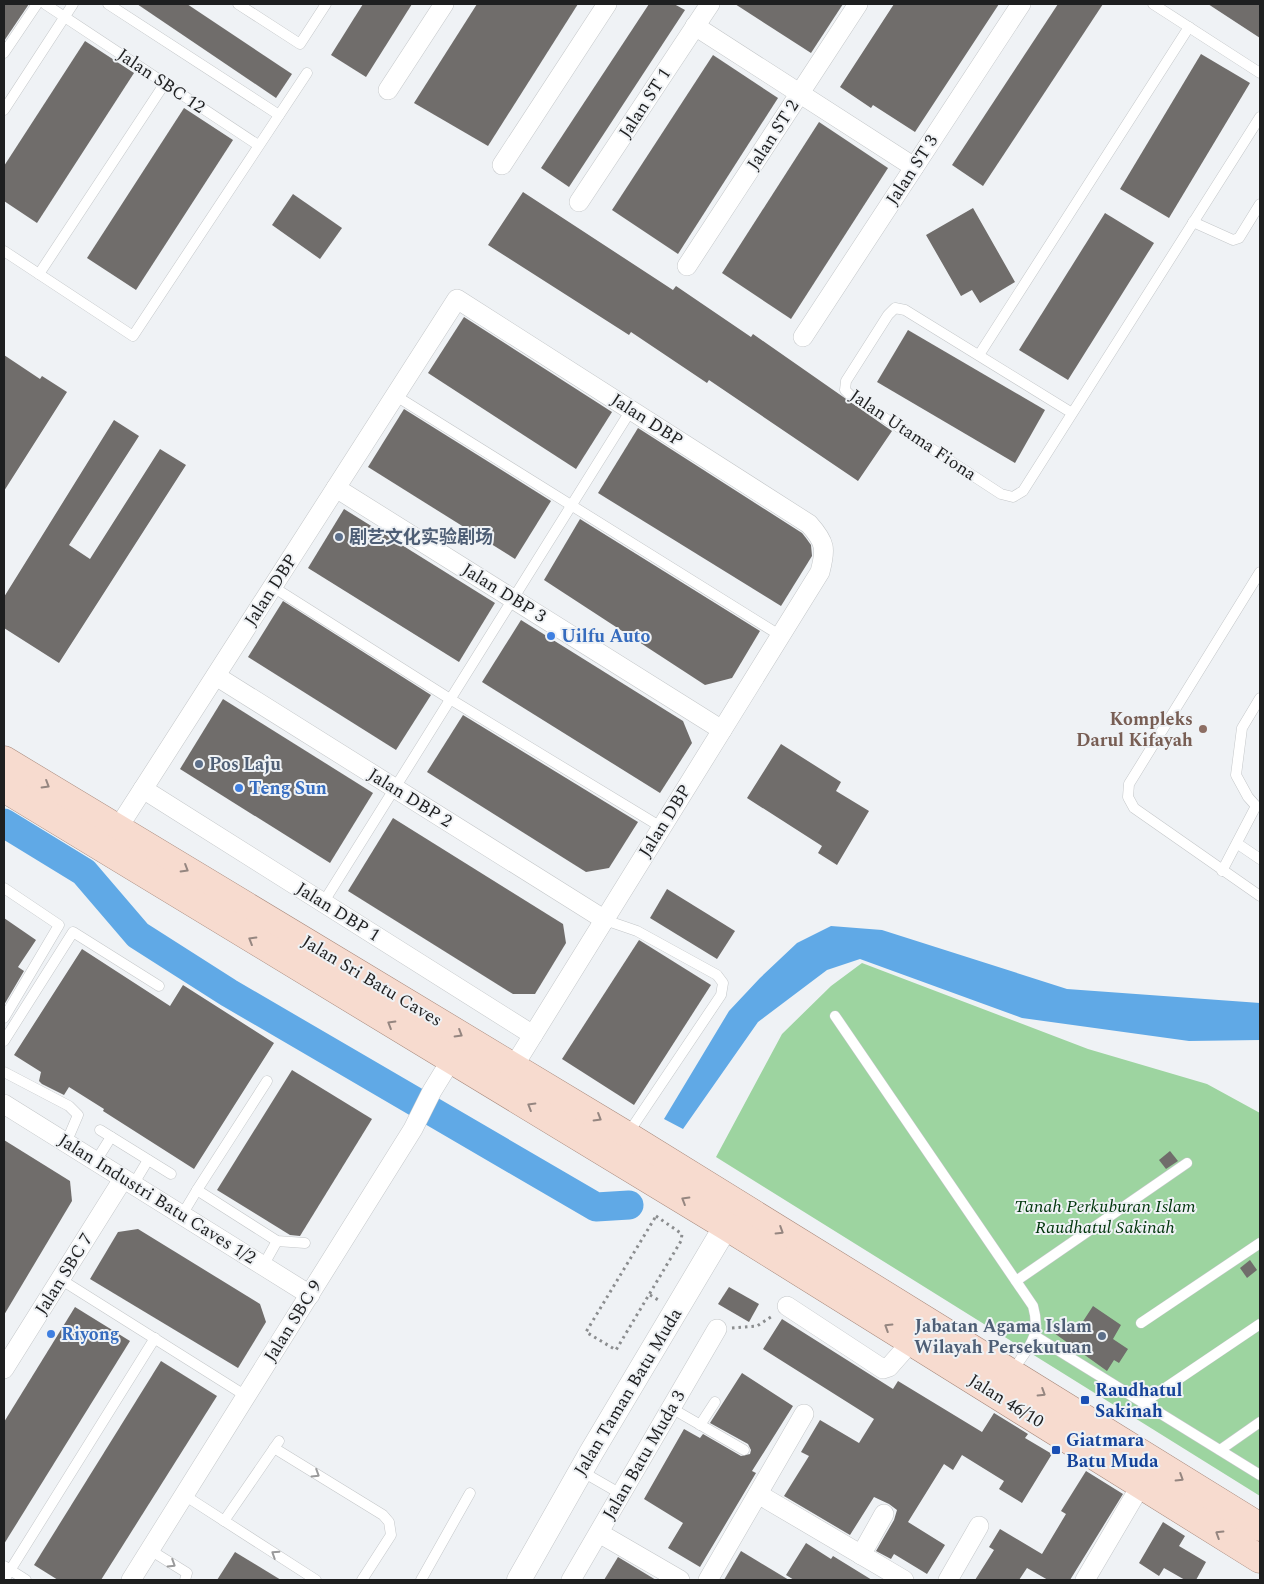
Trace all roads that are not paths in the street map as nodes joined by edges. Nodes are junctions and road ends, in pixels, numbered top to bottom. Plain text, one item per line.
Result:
1 (37, 4) edge
2 (45, 4) edge
3 (73, 4) edge
4 (108, 4) edge
5 (238, 4) edge
6 (326, 4) edge
7 (444, 4) edge
8 (607, 4) edge
9 (710, 4) edge
10 (858, 4) edge
11 (1021, 4) edge
12 (1153, 4) edge
13 (64, 17) junction
14 (695, 26) junction
15 (1189, 26) junction
16 (4, 53) edge
17 (307, 72) dead end
18 (1260, 72) edge
19 (165, 83) junction
20 (388, 90) dead end
21 (800, 93) junction
22 (4, 110) edge
23 (279, 115) junction
24 (1260, 117) edge
25 (258, 145) junction
26 (502, 165) dead end
27 (914, 167) junction
28 (579, 202) dead end
29 (1260, 204) edge
30 (1193, 222) junction
31 (4, 251) edge
32 (687, 266) dead end
33 (39, 274) junction
34 (803, 337) dead end
35 (980, 355) junction
36 (396, 396) junction
37 (630, 410) junction
38 (1072, 413) junction
39 (336, 488) junction
40 (572, 504) junction
41 (1260, 572) edge
42 (273, 587) junction
43 (513, 599) junction
44 (781, 636) junction
45 (216, 676) junction
46 (1260, 698) edge
47 (450, 700) junction
48 (722, 730) junction
49 (4, 760) edge
50 (4, 788) edge
51 (395, 788) junction
52 (143, 789) junction
53 (1258, 807) edge
54 (661, 827) junction
55 (118, 828) junction
56 (1238, 844) junction
57 (1260, 859) edge
58 (1222, 871) junction
59 (4, 888) edge
60 (1260, 896) edge
61 (323, 903) junction
62 (605, 920) junction
63 (159, 986) dead end
64 (835, 1016) dead end
65 (4, 1018) edge
66 (533, 1035) junction
67 (4, 1041) edge
68 (451, 1060) junction
69 (4, 1072) edge
70 (507, 1077) junction
71 (267, 1081) dead end
72 (4, 1104) edge
73 (100, 1130) dead end
74 (626, 1135) junction
75 (111, 1137) junction
76 (66, 1142) junction
77 (148, 1160) junction
78 (96, 1161) junction
79 (1188, 1163) dead end
80 (171, 1174) dead end
81 (128, 1182) junction
82 (197, 1190) junction
83 (182, 1215) junction
84 (732, 1216) junction
85 (277, 1242) junction
86 (305, 1243) dead end
87 (1260, 1244) edge
88 (263, 1266) junction
89 (60, 1279) junction
90 (1016, 1281) junction
91 (310, 1295) junction
92 (787, 1306) road end
93 (1141, 1324) dead end
94 (1260, 1324) edge
95 (717, 1329) road end
96 (1035, 1336) junction
97 (155, 1338) junction
98 (911, 1342) junction
99 (4, 1369) edge
100 (1011, 1374) junction
101 (246, 1396) junction
102 (715, 1402) dead end
103 (1143, 1403) junction
104 (671, 1408) junction
105 (804, 1414) dead end
106 (1260, 1422) edge
107 (700, 1425) junction
108 (744, 1450) dead end
109 (1220, 1450) junction
110 (581, 1471) junction
111 (1260, 1475) edge
112 (1141, 1485) junction
113 (470, 1493) dead end
114 (622, 1494) junction
115 (758, 1494) junction
116 (184, 1495) junction
117 (884, 1514) dead end
118 (224, 1521) junction
119 (979, 1526) dead end
120 (1260, 1527) edge
121 (599, 1533) junction
122 (150, 1550) junction
123 (861, 1555) junction
124 (1260, 1559) edge
125 (7, 1568) edge
126 (4, 1580) edge
127 (26, 1580) edge
128 (131, 1580) edge
129 (185, 1580) edge
130 (316, 1580) edge
131 (362, 1580) edge
132 (422, 1580) edge
133 (519, 1580) edge
134 (571, 1580) edge
135 (680, 1580) edge
136 (708, 1580) edge
137 (904, 1580) edge
138 (948, 1580) edge
139 (1085, 1580) edge

1 - 16 lane
2 - 13 lane, Jalan SBC 12
3 - 13 lane
4 - 23 lane
5 - 6 lane
7 - 20 street
8 - 26 street
9 - 14 street, Jalan ST 1
10 - 21 street, Jalan ST 2
11 - 27 street, Jalan ST 3
12 - 15 lane
13 - 19 lane, Jalan SBC 12
13 - 22 lane
14 - 21 street
14 - 28 street, Jalan ST 1
15 - 18 lane
15 - 35 lane
17 - 23 lane
19 - 25 lane, Jalan SBC 12
19 - 33 lane
21 - 27 street
21 - 32 street, Jalan ST 2
23 - 25 lane
24 - 30 lane
25 - 33 lane
27 - 34 street, Jalan ST 3
29 - 30 lane
30 - 38 lane
31 - 33 lane
35 - 38 lane
35 - 38 lane, Jalan Utama Fiona
36 - 37 street, Jalan DBP
36 - 39 street, Jalan DBP
36 - 40 lane
37 - 40 lane
37 - 44 street, Jalan DBP
39 - 42 street, Jalan DBP
39 - 43 street, Jalan DBP 3
40 - 43 lane
40 - 44 lane
41 - 58 lane
42 - 45 street, Jalan DBP
42 - 47 lane
43 - 47 lane
43 - 48 street, Jalan DBP 3
44 - 48 street, Jalan DBP
45 - 51 street, Jalan DBP 2
45 - 52 street, Jalan DBP
46 - 53 lane
47 - 51 lane
47 - 54 lane
48 - 54 street, Jalan DBP
49 -> 55 main road, Jalan Sri Batu Caves
68 -> 50 main road, Jalan Sri Batu Caves
51 - 61 lane
51 - 62 street, Jalan DBP 2
52 - 55 street, Jalan DBP
52 - 61 street, Jalan DBP 1
53 - 56 lane
54 - 62 street, Jalan DBP
55 -> 70 main road, Jalan Sri Batu Caves
56 - 57 lane
56 - 58 lane
58 - 60 lane
59 - 65 lane
61 - 66 street, Jalan DBP 1
62 - 66 street, Jalan DBP
62 - 74 lane
63 - 67 lane
64 - 90 lane
66 - 70 street, Jalan DBP
68 - 70 main road, Jalan Sri Batu Caves
68 - 91 street, Jalan SBC 9
69 - 76 lane
70 -> 74 main road, Jalan Sri Batu Caves
84 -> 70 main road, Jalan Sri Batu Caves
71 - 82 lane
72 - 76 street, Jalan Industri Batu Caves 1/2
73 - 75 lane
74 - 84 main road, Jalan Sri Batu Caves
75 - 77 lane
75 - 78 lane
76 - 78 street, Jalan Industri Batu Caves 1/2
77 - 80 lane
77 - 81 lane
78 - 81 street, Jalan Industri Batu Caves 1/2
79 - 90 lane
81 - 83 street, Jalan Industri Batu Caves 1/2
81 - 89 street, Jalan SBC 7
82 - 83 lane
82 - 85 lane
83 - 88 street, Jalan Industri Batu Caves 1/2
98 -> 84 main road, Jalan 46/10
84 -> 100 main road, Jalan 46/10
84 - 110 street, Jalan Taman Batu Muda
85 - 86 lane
85 - 88 lane
87 - 93 lane
88 - 91 street, Jalan Industri Batu Caves 1/2
89 - 97 lane
89 - 99 street, Jalan SBC 7
90 - 96 lane
91 - 101 street, Jalan SBC 9
92 - 98 street
94 - 103 lane
95 - 104 street, Jalan Batu Muda 3
96 - 100 lane
96 - 103 lane
97 - 101 lane
97 - 125 lane
98 - 112 main road, Jalan 46/10
100 -> 120 main road, Jalan 46/10
101 - 116 street, Jalan SBC 9
102 - 107 lane
103 - 109 lane
104 - 107 lane
104 - 114 street, Jalan Batu Muda 3
105 - 115 street
106 - 109 lane
107 - 108 lane
109 - 111 lane
110 - 114 lane
110 - 133 street, Jalan Taman Batu Muda
124 -> 112 main road, Jalan 46/10
112 - 139 street
113 - 132 lane
114 - 121 street, Jalan Batu Muda 3
115 - 123 street
115 - 136 street
116 - 118 lane
116 - 122 street, Jalan SBC 9
117 - 123 street
130 -> 118 lane
118 -> 131 lane
119 - 138 street
121 - 134 street, Jalan Batu Muda 3
121 - 135 street
122 - 128 street, Jalan SBC 9
122 -> 129 lane
123 - 137 street
125 - 126 lane
125 - 127 lane

